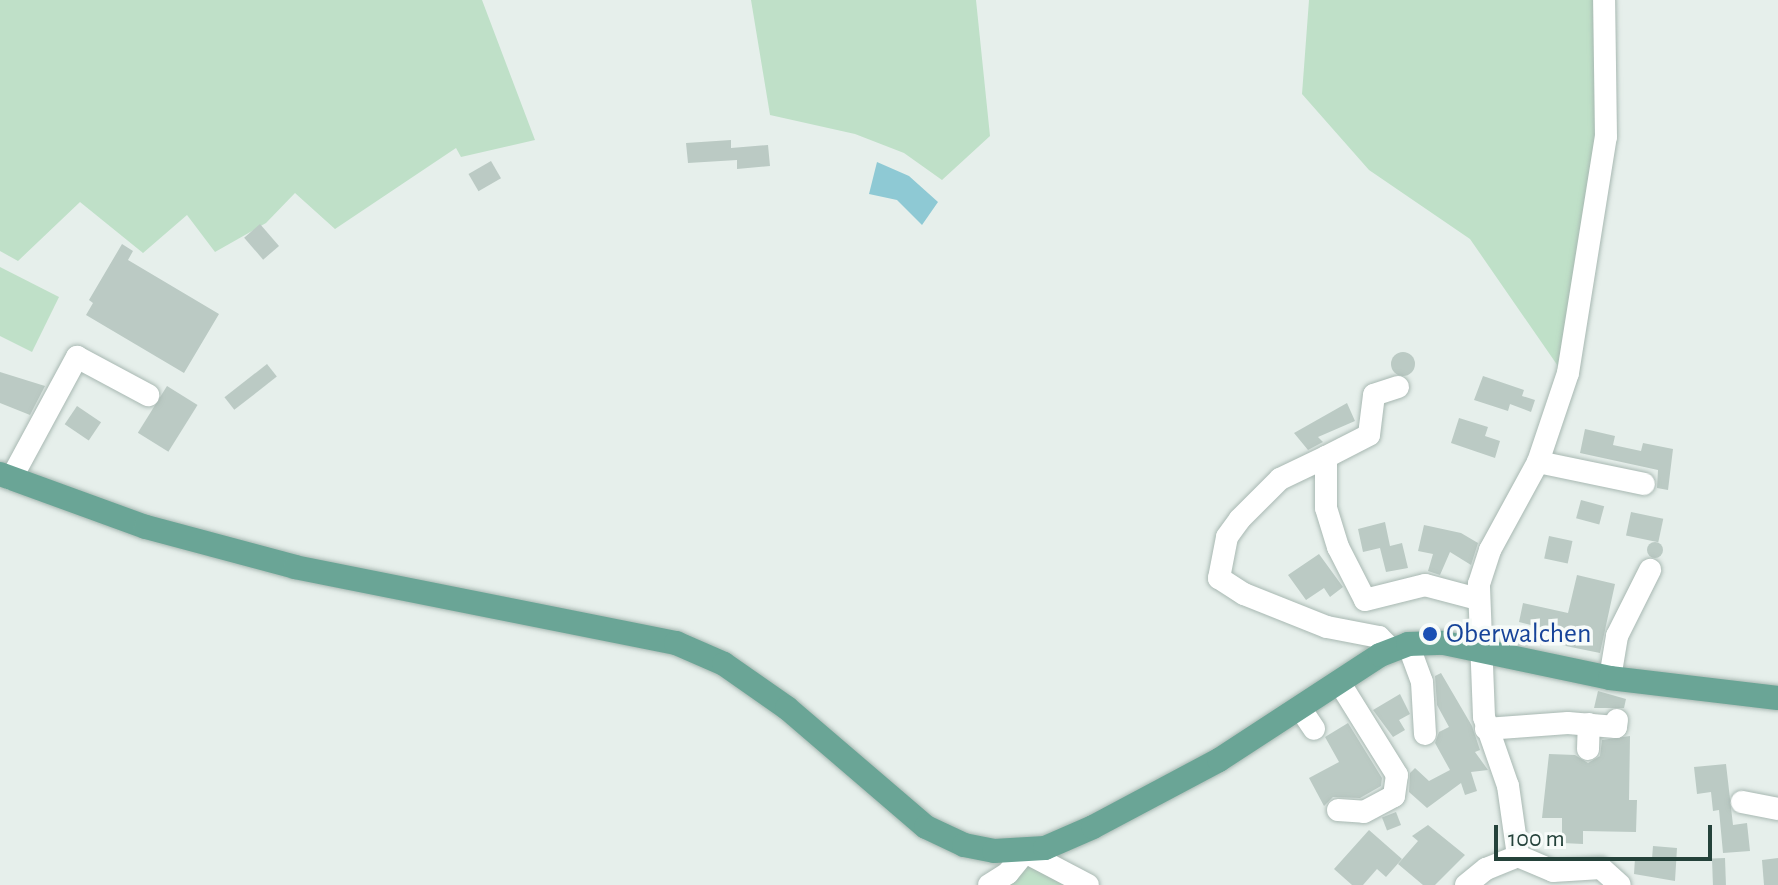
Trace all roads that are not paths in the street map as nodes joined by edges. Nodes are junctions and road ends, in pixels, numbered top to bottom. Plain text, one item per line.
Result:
1 (1604, 0) edge
2 (1398, 387) dead end
3 (148, 395) dead end
4 (1326, 457) junction
5 (1538, 462) junction
6 (6, 477) edge
7 (1644, 484) dead end
8 (1650, 570) dead end
9 (1478, 599) junction
10 (1400, 646) junction
11 (1480, 649) junction
12 (1610, 678) junction
13 (1339, 682) junction
14 (1778, 698) edge
15 (1300, 708) junction
16 (1617, 720) dead end
17 (1589, 724) junction
18 (1314, 729) dead end
19 (1486, 729) junction
20 (1425, 734) dead end
21 (1588, 749) dead end
22 (1742, 802) dead end
23 (1778, 809) edge
24 (1338, 810) dead end
25 (1025, 852) junction
26 (1518, 856) junction
27 (989, 885) edge
28 (1088, 885) edge
29 (1466, 885) edge
30 (1620, 885) edge

1 - 5 street
2 - 4 street
3 - 6 street
4 - 9 street
4 - 10 street
5 - 7 street
5 - 9 street
6 - 25 main road
8 - 12 street
9 - 11 street
10 - 11 main road
10 - 13 main road
10 - 20 street
11 - 12 main road
11 - 19 street
12 - 14 main road
13 - 15 main road
13 - 24 street
15 - 18 street
15 - 25 main road
16 - 17 street
17 - 19 street
17 - 21 street
19 - 26 street
22 - 23 street
25 - 27 street
25 - 28 street
26 - 29 street
26 - 30 street

